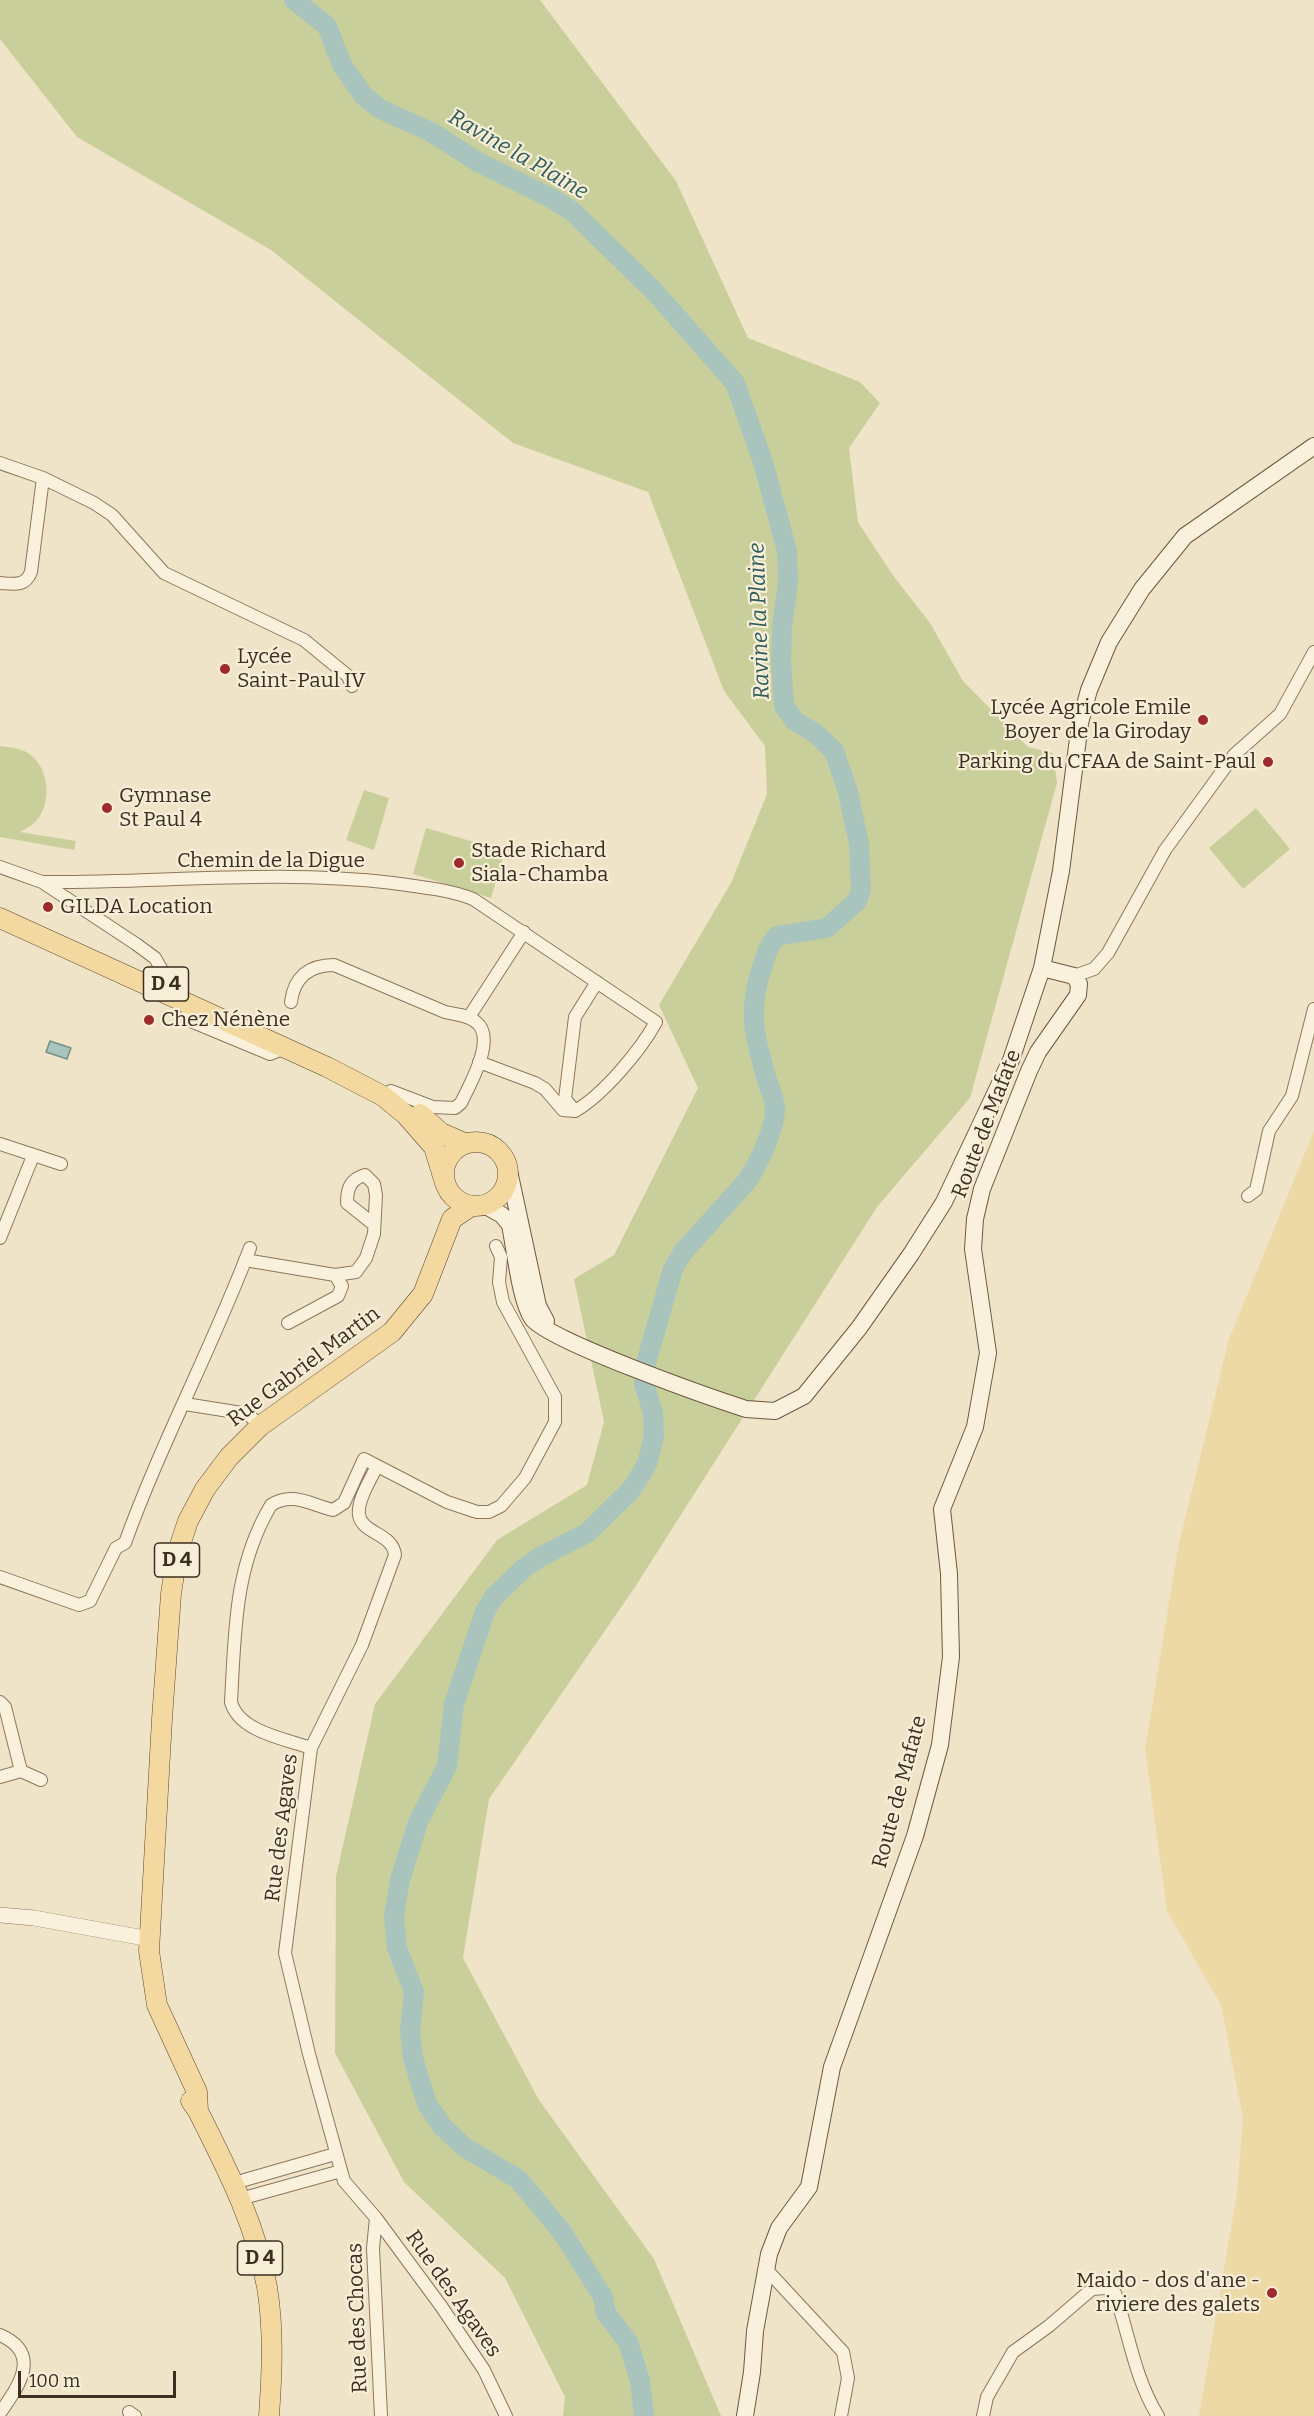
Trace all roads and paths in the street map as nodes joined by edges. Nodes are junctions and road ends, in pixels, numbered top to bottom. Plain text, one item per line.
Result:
1 (1314, 446) edge
2 (0, 463) edge
3 (43, 477) junction
4 (0, 583) edge
5 (1314, 652) edge
6 (352, 686) dead end
7 (0, 867) edge
8 (42, 882) junction
9 (0, 910) edge
10 (0, 918) edge
11 (524, 932) junction
12 (1042, 968) junction
13 (1074, 976) junction
14 (597, 982) junction
15 (175, 996) junction
16 (291, 1002) dead end
17 (1314, 1009) edge
18 (469, 1017) junction
19 (479, 1062) junction
20 (391, 1091) junction
21 (561, 1102) junction
22 (464, 1143) junction
23 (0, 1144) edge
24 (33, 1156) junction
25 (61, 1164) dead end
26 (509, 1171) junction
27 (446, 1186) junction
28 (1248, 1196) dead end
29 (478, 1205) junction
30 (372, 1223) dead end
31 (523, 1227) junction
32 (0, 1238) edge
33 (442, 1243) junction
34 (250, 1248) dead end
35 (504, 1250) junction
36 (245, 1260) junction
37 (334, 1275) junction
38 (288, 1323) dead end
39 (564, 1340) junction
40 (185, 1404) junction
41 (260, 1426) junction
42 (377, 1466) junction
43 (0, 1577) edge
44 (0, 1702) edge
45 (311, 1748) junction
46 (21, 1771) junction
47 (0, 1777) edge
48 (41, 1780) dead end
49 (0, 1915) edge
50 (146, 1939) junction
51 (335, 2154) junction
52 (340, 2171) junction
53 (237, 2191) junction
54 (376, 2218) junction
55 (766, 2269) junction
56 (0, 2335) edge
57 (0, 2413) edge
58 (269, 2416) edge
59 (381, 2416) edge
60 (506, 2416) edge
61 (744, 2416) edge
62 (842, 2416) edge
63 (983, 2416) edge
64 (1158, 2416) edge

1 - 12 main road
2 - 3 street
3 - 4 street
3 - 6 street
5 - 13 street
7 - 8 street, Chemin de la Digue
8 - 11 street, Chemin de la Digue
8 - 15 street, Chemin de la Digue
9 - 15 main road, D 4
10 - 15 main road, D 4
11 - 14 street, Chemin de la Digue
11 - 18 street
12 - 13 main road
12 - 39 main road
13 - 55 main road, Route de Mafate
14 - 21 street
14 - 21 street, Chemin de la Digue
15 - 20 main road, D 4
15 - 27 main road, D 4
16 - 18 street
17 - 28 street
18 - 19 street
19 - 20 street
19 - 21 street, Chemin de la Digue
20 - 22 main road, D 4
22 - 26 main road
22 - 27 main road
23 - 24 street
24 - 25 street
24 - 32 street
26 - 29 main road
26 - 31 main road
27 - 29 main road
27 - 33 main road, Rue Gabriel Martin / D 4
29 - 33 main road, Rue Gabriel Martin / D 4
29 - 35 main road
30 - 37 street
31 - 35 street
31 - 39 main road
33 - 41 main road, Rue Gabriel Martin / D 4
34 - 36 street
35 - 39 main road
35 - 42 street
36 - 37 street
36 - 40 street
37 - 38 street
40 - 41 street
40 - 43 street
41 - 50 main road, Rue Gabriel Martin / D 4
42 - 45 street, Rue des Agaves
42 - 45 street
44 - 46 street
45 - 51 street, Rue des Agaves
46 - 47 street
46 - 48 street
49 - 50 street
50 - 53 main road, Rue Gabriel Martin / D 4
51 - 52 street, Rue des Agaves
51 - 53 street
52 - 53 street
52 - 54 street, Rue des Agaves
53 - 58 main road, Rue Gabriel Martin / D 4
54 - 59 street, Rue des Chocas
54 - 60 street, Rue des Agaves
55 - 61 main road, Route de Mafate
55 - 62 street
56 - 57 street
63 - 64 street

